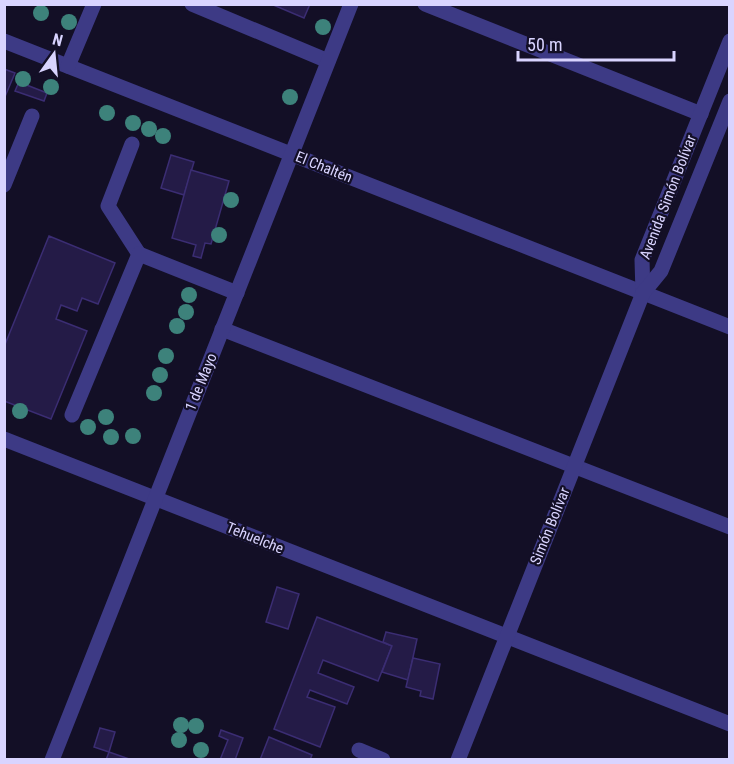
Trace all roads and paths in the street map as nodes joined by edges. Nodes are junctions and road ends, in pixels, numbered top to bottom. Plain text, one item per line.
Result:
1 (93, 4) edge
2 (192, 4) edge
3 (351, 4) edge
4 (425, 4) edge
5 (4, 41) edge
6 (729, 41) edge
7 (328, 61) junction
8 (68, 66) junction
9 (729, 101) edge
10 (701, 114) junction
11 (32, 116) dead end
12 (132, 144) dead end
13 (291, 154) junction
14 (4, 185) edge
15 (139, 254) junction
16 (237, 293) junction
17 (643, 293) junction
18 (729, 327) edge
19 (222, 329) junction
20 (72, 415) dead end
21 (4, 439) edge
22 (574, 465) junction
23 (156, 498) junction
24 (729, 527) edge
25 (506, 636) junction
26 (729, 724) edge
27 (359, 750) dead end
28 (52, 759) edge
29 (383, 759) edge
30 (458, 759) edge

1 - 8 street
2 - 7 street
3 - 7 street, 1 de Mayo
4 - 10 street
5 - 8 street, El Chaltén
6 - 10 street, Avenida Simón Bolívar
7 - 13 street, 1 de Mayo
8 - 13 street, El Chaltén
9 - 17 street, Avenida Simón Bolívar
10 - 17 street, Avenida Simón Bolívar
11 - 14 street
12 - 15 street
13 - 16 street, 1 de Mayo
13 - 17 street, El Chaltén
15 - 16 street
15 - 20 street
16 - 19 street, 1 de Mayo
17 - 18 street, El Chaltén
17 - 22 street, Simón Bolívar
19 - 22 street
19 - 23 street, 1 de Mayo
21 - 23 street, Tehuelche
22 - 24 street
22 - 25 street, Simón Bolívar
23 - 25 street, Tehuelche
23 - 28 street, 1 de Mayo
25 - 26 street, Tehuelche
25 - 30 street, Simón Bolívar
27 - 29 street

